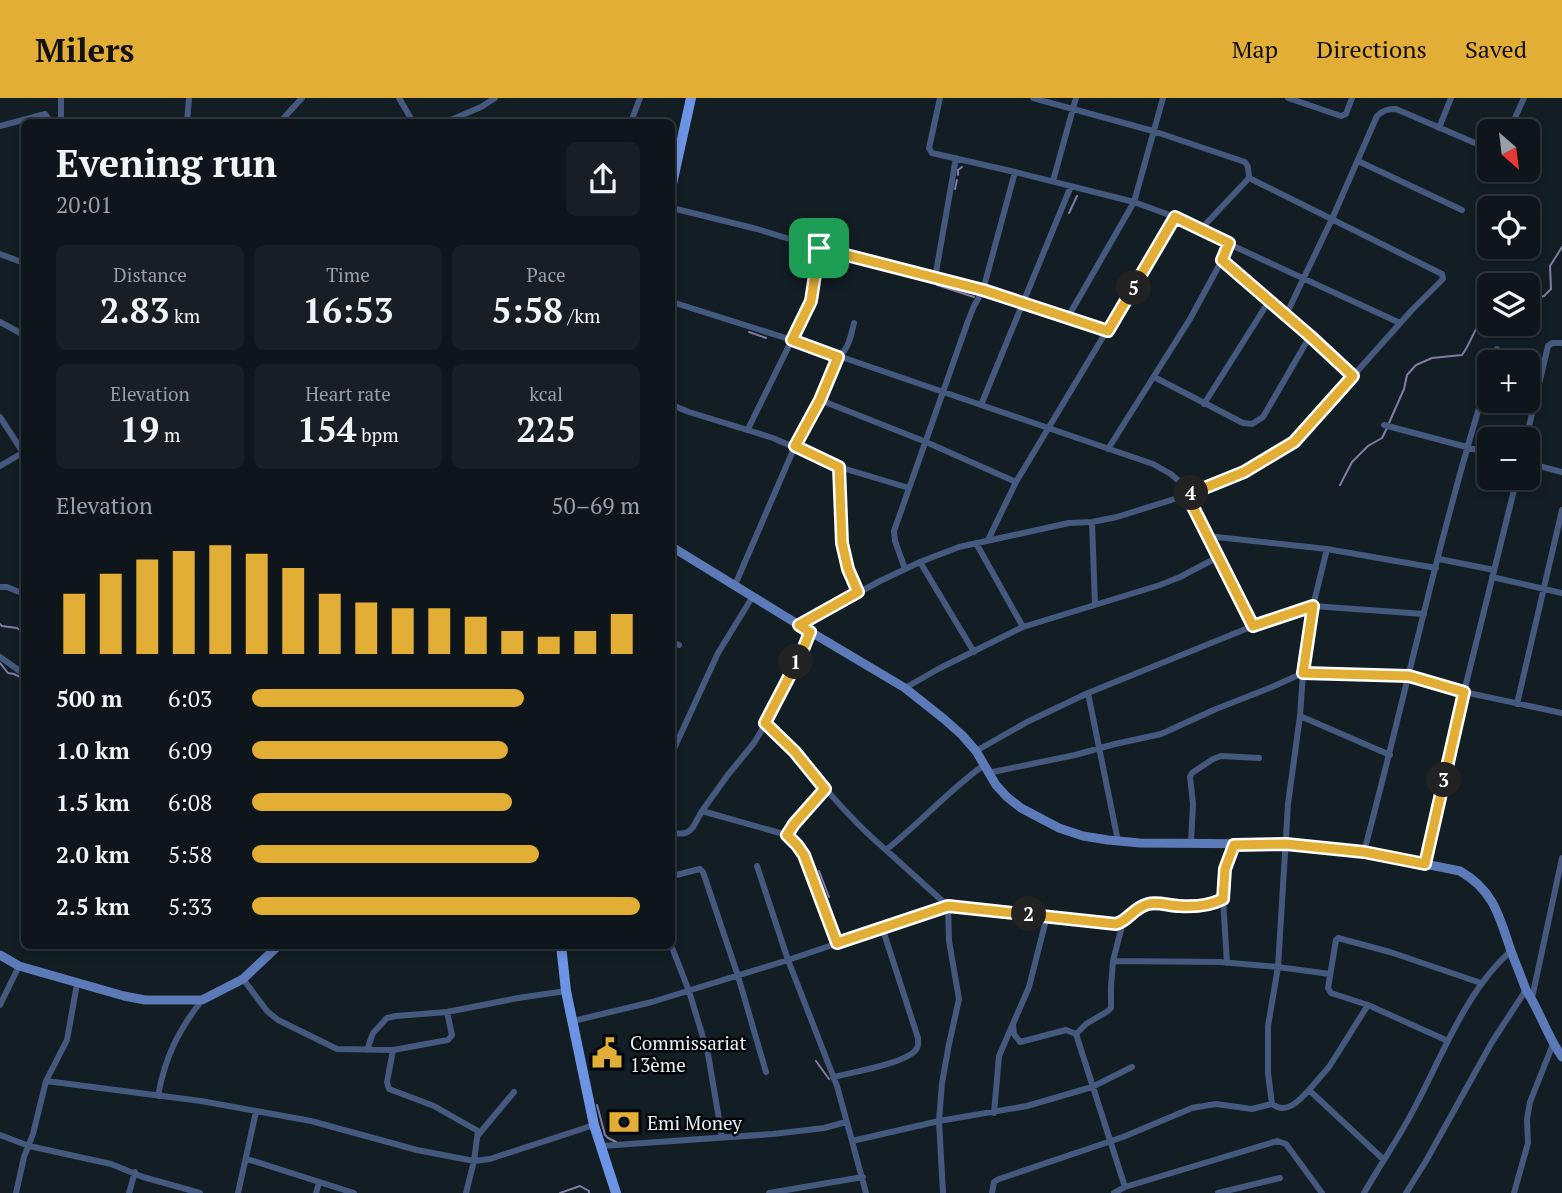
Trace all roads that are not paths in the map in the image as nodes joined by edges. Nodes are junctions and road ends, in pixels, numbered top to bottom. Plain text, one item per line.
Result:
1 (189, 98) edge
2 (302, 98) edge
3 (399, 98) edge
4 (495, 98) edge
5 (640, 98) edge
6 (691, 98) edge
7 (940, 98) edge
8 (1033, 98) edge
9 (1076, 98) edge
10 (1163, 98) edge
11 (1288, 98) edge
12 (1352, 98) edge
13 (1451, 98) edge
14 (1524, 98) edge
15 (62, 101) edge
16 (1072, 109) junction
17 (45, 114) junction
18 (26, 119) edge
19 (49, 119) edge
20 (61, 119) edge
21 (187, 119) edge
22 (283, 119) edge
23 (411, 119) edge
24 (453, 119) edge
25 (632, 119) edge
26 (1514, 119) edge
27 (21, 120) edge
28 (0, 126) edge
29 (1439, 128) junction
30 (1153, 131) junction
31 (1477, 144) edge
32 (956, 158) junction
33 (1358, 161) junction
34 (675, 170) edge
35 (1015, 172) junction
36 (1249, 178) junction
37 (1053, 181) junction
38 (1071, 186) junction
39 (1134, 202) junction
40 (675, 209) edge
41 (1462, 210) dead end
42 (1175, 217) junction
43 (1332, 219) junction
44 (1201, 229) junction
45 (1229, 243) junction
46 (819, 248) junction
47 (0, 254) edge
48 (1222, 260) junction
49 (21, 262) edge
50 (935, 278) junction
51 (1304, 279) junction
52 (983, 290) junction
53 (1269, 301) junction
54 (1022, 302) junction
55 (675, 303) edge
56 (1286, 315) junction
57 (1068, 317) junction
58 (0, 322) edge
59 (855, 323) dead end
60 (1400, 323) junction
61 (1108, 331) junction
62 (21, 333) edge
63 (1310, 336) junction
64 (792, 340) junction
65 (1562, 343) edge
66 (838, 357) junction
67 (1353, 376) junction
68 (1154, 377) junction
69 (942, 392) junction
70 (820, 400) junction
71 (1204, 404) junction
72 (981, 405) junction
73 (675, 406) edge
74 (1477, 413) edge
75 (0, 417) edge
76 (1384, 425) dead end
77 (1529, 427) edge
78 (1048, 428) junction
79 (748, 429) junction
80 (926, 442) junction
81 (795, 446) junction
82 (1466, 447) junction
83 (21, 448) edge
84 (1108, 449) junction
85 (1477, 450) edge
86 (21, 455) edge
87 (0, 466) edge
88 (1540, 466) edge
89 (839, 467) junction
90 (1562, 472) edge
91 (1016, 482) junction
92 (909, 488) junction
93 (1514, 490) edge
94 (1187, 495) junction
95 (1562, 510) edge
96 (1091, 522) junction
97 (1207, 536) junction
98 (988, 540) junction
99 (976, 542) junction
100 (675, 549) edge
101 (1327, 549) junction
102 (1218, 557) junction
103 (1439, 559) junction
104 (920, 562) junction
105 (1436, 568) junction
106 (905, 569) junction
107 (1493, 574) junction
108 (735, 585) junction
109 (0, 587) edge
110 (1543, 589) junction
111 (858, 592) junction
112 (21, 593) edge
113 (1562, 593) edge
114 (752, 596) junction
115 (1095, 605) junction
116 (1313, 606) junction
117 (1424, 614) junction
118 (799, 625) junction
119 (1253, 626) junction
120 (1023, 627) junction
121 (810, 632) junction
122 (974, 652) junction
123 (0, 657) edge
124 (21, 672) edge
125 (1303, 673) junction
126 (1409, 676) junction
127 (905, 688) junction
128 (1464, 692) junction
129 (1088, 693) junction
130 (1562, 703) edge
131 (1517, 704) junction
132 (1561, 713) edge
133 (1300, 716) junction
134 (765, 723) junction
135 (675, 746) edge
136 (1100, 748) junction
137 (976, 751) junction
138 (1390, 755) junction
139 (1259, 758) dead end
140 (986, 769) junction
141 (825, 789) junction
142 (702, 811) junction
143 (675, 833) edge
144 (787, 835) junction
145 (1118, 841) junction
146 (1191, 842) junction
147 (1286, 844) junction
148 (1234, 845) junction
149 (886, 850) junction
150 (1364, 852) junction
151 (1562, 858) edge
152 (1425, 864) junction
153 (757, 866) dead end
154 (675, 875) edge
155 (1223, 899) junction
156 (948, 906) junction
157 (1047, 916) junction
158 (1122, 922) junction
159 (883, 927) junction
160 (837, 943) junction
161 (274, 949) edge
162 (561, 949) edge
163 (673, 949) edge
164 (1511, 951) junction
165 (0, 956) edge
166 (788, 960) junction
167 (1113, 961) junction
168 (1227, 963) junction
169 (19, 966) junction
170 (1278, 967) junction
171 (1330, 974) junction
172 (738, 976) junction
173 (243, 979) junction
174 (1481, 983) junction
175 (77, 984) junction
176 (689, 990) junction
177 (566, 991) junction
178 (1529, 994) junction
179 (202, 1000) junction
180 (0, 1004) edge
181 (1368, 1005) junction
182 (447, 1012) junction
183 (573, 1021) junction
184 (1013, 1024) junction
185 (1076, 1034) junction
186 (1448, 1041) junction
187 (1553, 1044) junction
188 (368, 1050) junction
189 (393, 1050) junction
190 (1562, 1057) edge
191 (1132, 1068) dead end
192 (766, 1072) dead end
193 (833, 1077) junction
194 (46, 1080) junction
195 (1092, 1087) junction
196 (1309, 1090) junction
197 (514, 1092) dead end
198 (158, 1096) junction
199 (1272, 1104) junction
200 (257, 1112) junction
201 (994, 1113) junction
202 (939, 1121) junction
203 (846, 1122) junction
204 (594, 1125) junction
205 (479, 1134) junction
206 (0, 1135) edge
207 (722, 1137) junction
208 (852, 1141) junction
209 (1110, 1142) junction
210 (29, 1146) junction
211 (601, 1146) junction
212 (247, 1159) junction
213 (1383, 1159) junction
214 (474, 1161) junction
215 (135, 1172) junction
216 (863, 1177) junction
217 (1280, 1178) dead end
218 (319, 1183) junction
219 (1125, 1187) junction
220 (16, 1193) edge
221 (129, 1193) edge
222 (200, 1193) edge
223 (238, 1193) edge
224 (316, 1193) edge
225 (354, 1193) edge
226 (466, 1193) edge
227 (616, 1193) edge
228 (769, 1193) edge
229 (866, 1193) edge
230 (943, 1193) edge
231 (992, 1193) edge
232 (1114, 1193) edge
233 (1218, 1193) edge
234 (1322, 1193) edge
235 (1364, 1193) edge
236 (1406, 1193) edge
237 (1514, 1193) edge

1 - 21 street
2 - 22 street
3 - 23 street
4 - 24 street
5 - 25 street
6 - 34 main road
7 - 32 street
8 - 16 street
9 - 16 street
10 - 30 street
11 - 12 street
13 - 29 street
14 - 26 street
15 - 17 street
15 - 20 street
16 - 30 street
16 - 37 street
17 - 18 street
17 - 19 street
27 - 28 street
29 - 31 street
29 - 33 street
30 - 36 street
30 - 39 street
32 - 35 street
32 - 50 street
33 - 41 street
33 - 43 street
35 - 37 street
35 - 52 street
36 - 43 street
36 - 44 street
37 - 38 street
38 - 39 street
38 - 54 street
39 - 42 street
39 - 57 street
40 - 46 street
42 - 44 street
42 - 61 street
43 - 51 street
43 - 60 street
44 - 45 street
45 - 48 street
45 - 51 street
46 - 50 street
46 - 64 street
47 - 49 street
48 - 53 street
48 - 68 street
50 - 52 street
51 - 56 street
51 - 60 street
52 - 54 street
52 - 69 street
53 - 56 street
53 - 71 street
54 - 57 street
54 - 72 street
55 - 64 street
56 - 63 street
57 - 61 street
58 - 62 street
59 - 66 street
60 - 67 street
61 - 78 street
63 - 67 street
63 - 71 street
64 - 66 street
64 - 79 street
65 - 77 street
66 - 69 street
66 - 70 street
67 - 94 street
68 - 71 street
68 - 84 street
69 - 72 street
69 - 80 street
70 - 80 street
70 - 81 street
72 - 78 street
73 - 79 street
74 - 82 street
75 - 83 street
76 - 82 street
78 - 84 street
78 - 91 street
79 - 81 street
80 - 91 street
80 - 92 street
81 - 89 street
81 - 108 street
82 - 85 street
82 - 103 street
84 - 94 street
86 - 87 street
88 - 90 street
89 - 92 street
89 - 111 street
91 - 98 street
92 - 106 street
93 - 107 street
94 - 96 street
94 - 97 street
95 - 110 street
96 - 98 street
96 - 115 street
97 - 101 street
97 - 102 street
98 - 99 street
99 - 104 street
99 - 120 street
100 - 108 street
101 - 105 street
101 - 116 street
102 - 115 street
102 - 119 street
103 - 105 street
103 - 107 street
104 - 106 street
104 - 122 street
105 - 117 street
106 - 111 street
107 - 110 street
107 - 128 street
108 - 114 street
109 - 112 street
110 - 113 street
110 - 131 street
111 - 118 street
114 - 118 street
114 - 135 street
115 - 120 street
116 - 117 street
116 - 119 street
116 - 125 street
117 - 126 street
118 - 121 street
119 - 129 street
120 - 122 street
121 - 127 street
121 - 134 street
122 - 127 street
123 - 124 street
125 - 126 street
125 - 133 street
125 - 136 street
126 - 128 street
126 - 138 street
127 - 137 street
128 - 131 street
128 - 152 street
129 - 136 street
129 - 137 street
130 - 132 street
131 - 132 street
133 - 138 street
133 - 147 street
134 - 141 street
134 - 142 street
136 - 140 street
136 - 145 street
137 - 140 street
138 - 150 street
139 - 146 street
140 - 145 street
140 - 149 street
141 - 144 street
141 - 149 street
142 - 143 street
142 - 144 street
144 - 160 street
145 - 146 street
146 - 148 street
147 - 148 street
147 - 150 street
147 - 170 street
148 - 155 street
149 - 156 street
150 - 152 street
151 - 178 street
152 - 164 street
153 - 166 street
154 - 172 street
155 - 158 street
155 - 168 street
156 - 157 street
156 - 159 street
156 - 202 street
157 - 158 street
157 - 184 street
158 - 167 street
159 - 160 street
159 - 193 street
160 - 166 street
161 - 173 street
162 - 177 main road
163 - 176 street
164 - 174 street
164 - 178 street
165 - 169 street
166 - 172 street
166 - 193 street
167 - 168 street
167 - 185 street
168 - 170 street
169 - 175 street
169 - 180 street
170 - 171 street
170 - 199 street
171 - 174 street
171 - 181 street
172 - 176 street
172 - 192 street
173 - 179 street
173 - 188 street
174 - 186 street
175 - 179 street
175 - 194 street
176 - 183 street
176 - 207 street
177 - 182 street
177 - 183 main road
178 - 187 street
178 - 236 street
179 - 198 street
181 - 186 street
181 - 196 street
182 - 188 street
182 - 189 street
183 - 204 main road
184 - 185 street
184 - 201 street
185 - 195 street
186 - 213 street
187 - 190 street
187 - 237 street
188 - 189 street
189 - 205 street
191 - 195 street
193 - 203 street
194 - 198 street
194 - 210 street
195 - 201 street
195 - 209 street
196 - 199 street
196 - 213 street
197 - 205 street
198 - 200 street
199 - 209 street
200 - 212 street
200 - 214 street
201 - 202 street
202 - 208 street
202 - 230 street
203 - 207 street
203 - 208 street
204 - 211 main road
204 - 214 street
205 - 214 street
206 - 210 street
207 - 211 street
208 - 216 street
209 - 219 street
209 - 231 street
210 - 215 street
210 - 220 street
211 - 227 main road
212 - 218 street
212 - 223 street
213 - 235 street
214 - 226 street
215 - 221 street
215 - 222 street
216 - 228 street
216 - 229 street
217 - 233 street
218 - 224 street
218 - 225 street
219 - 232 street
219 - 234 street

